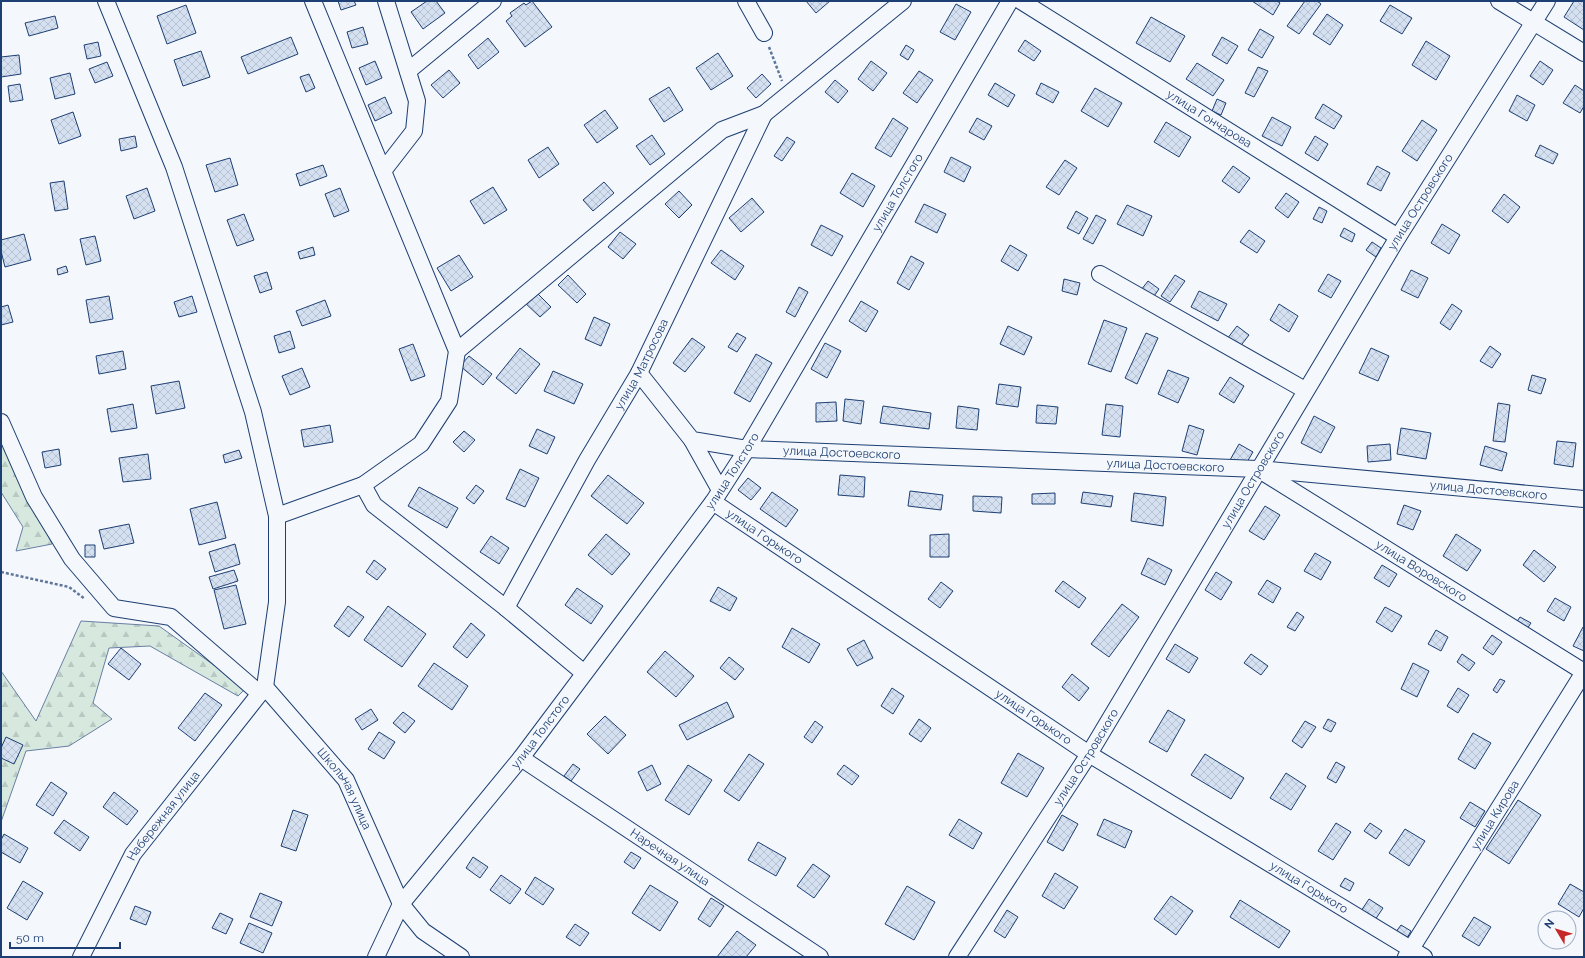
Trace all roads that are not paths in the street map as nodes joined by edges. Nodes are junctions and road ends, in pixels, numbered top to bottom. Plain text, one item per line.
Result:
1 (106, 1) edge
2 (313, 1) edge
3 (386, 1) edge
4 (493, 1) edge
5 (746, 1) edge
6 (903, 1) edge
7 (1010, 1) edge
8 (1021, 1) edge
9 (1499, 1) edge
10 (1547, 1) edge
11 (1533, 22) junction
12 (764, 33) road end
13 (1584, 53) edge
14 (408, 71) junction
15 (764, 114) junction
16 (383, 170) junction
17 (1398, 238) junction
18 (1100, 274) dead end
19 (457, 351) junction
20 (639, 373) junction
21 (1306, 390) junction
22 (1, 422) edge
23 (692, 440) junction
24 (747, 449) junction
25 (1258, 469) junction
26 (364, 485) junction
27 (717, 496) junction
28 (1584, 500) edge
29 (277, 516) junction
30 (506, 608) junction
31 (1584, 672) edge
32 (584, 674) junction
33 (262, 690) junction
34 (1089, 754) junction
35 (521, 758) junction
36 (401, 904) junction
37 (1413, 954) edge
38 (81, 957) edge
39 (376, 957) edge
40 (461, 957) edge
41 (820, 957) edge
42 (957, 957) edge

1 - 29 street
2 - 16 street
3 - 14 street
4 - 14 street
5 - 12 street
6 - 15 street
7 - 24 street, улица Толстого
8 - 17 street, улица Гончарова
9 - 11 street
10 - 11 street, улица Островского
11 - 13 street
11 - 17 street, улица Островского
14 - 16 street
15 - 19 street
15 - 20 street, улица Матросова
16 - 19 street
17 - 21 street, улица Островского
18 - 21 street
19 - 26 street
20 - 23 street
20 - 30 street, улица Матросова
21 - 25 street, улица Островского
22 - 33 street, Школьная улица
23 - 24 street, улица Достоевского
23 - 27 street
24 - 25 street, улица Достоевского
24 - 27 street, улица Толстого
25 - 28 street, улица Достоевского
25 - 31 street, улица Воровского
25 - 34 street, улица Островского
26 - 29 street
26 - 30 street
27 - 32 street, улица Толстого
27 - 34 street, улица Горького
29 - 33 street
30 - 32 street
31 - 37 street, улица Кирова
32 - 35 street, улица Толстого
33 - 36 street, Школьная улица
33 - 38 street, Набережная улица
34 - 37 street, улица Горького
34 - 42 street, улица Островского
35 - 36 street, улица Толстого
35 - 41 street, Наречная улица
36 - 39 street, улица Толстого
36 - 40 street, Школьная улица

